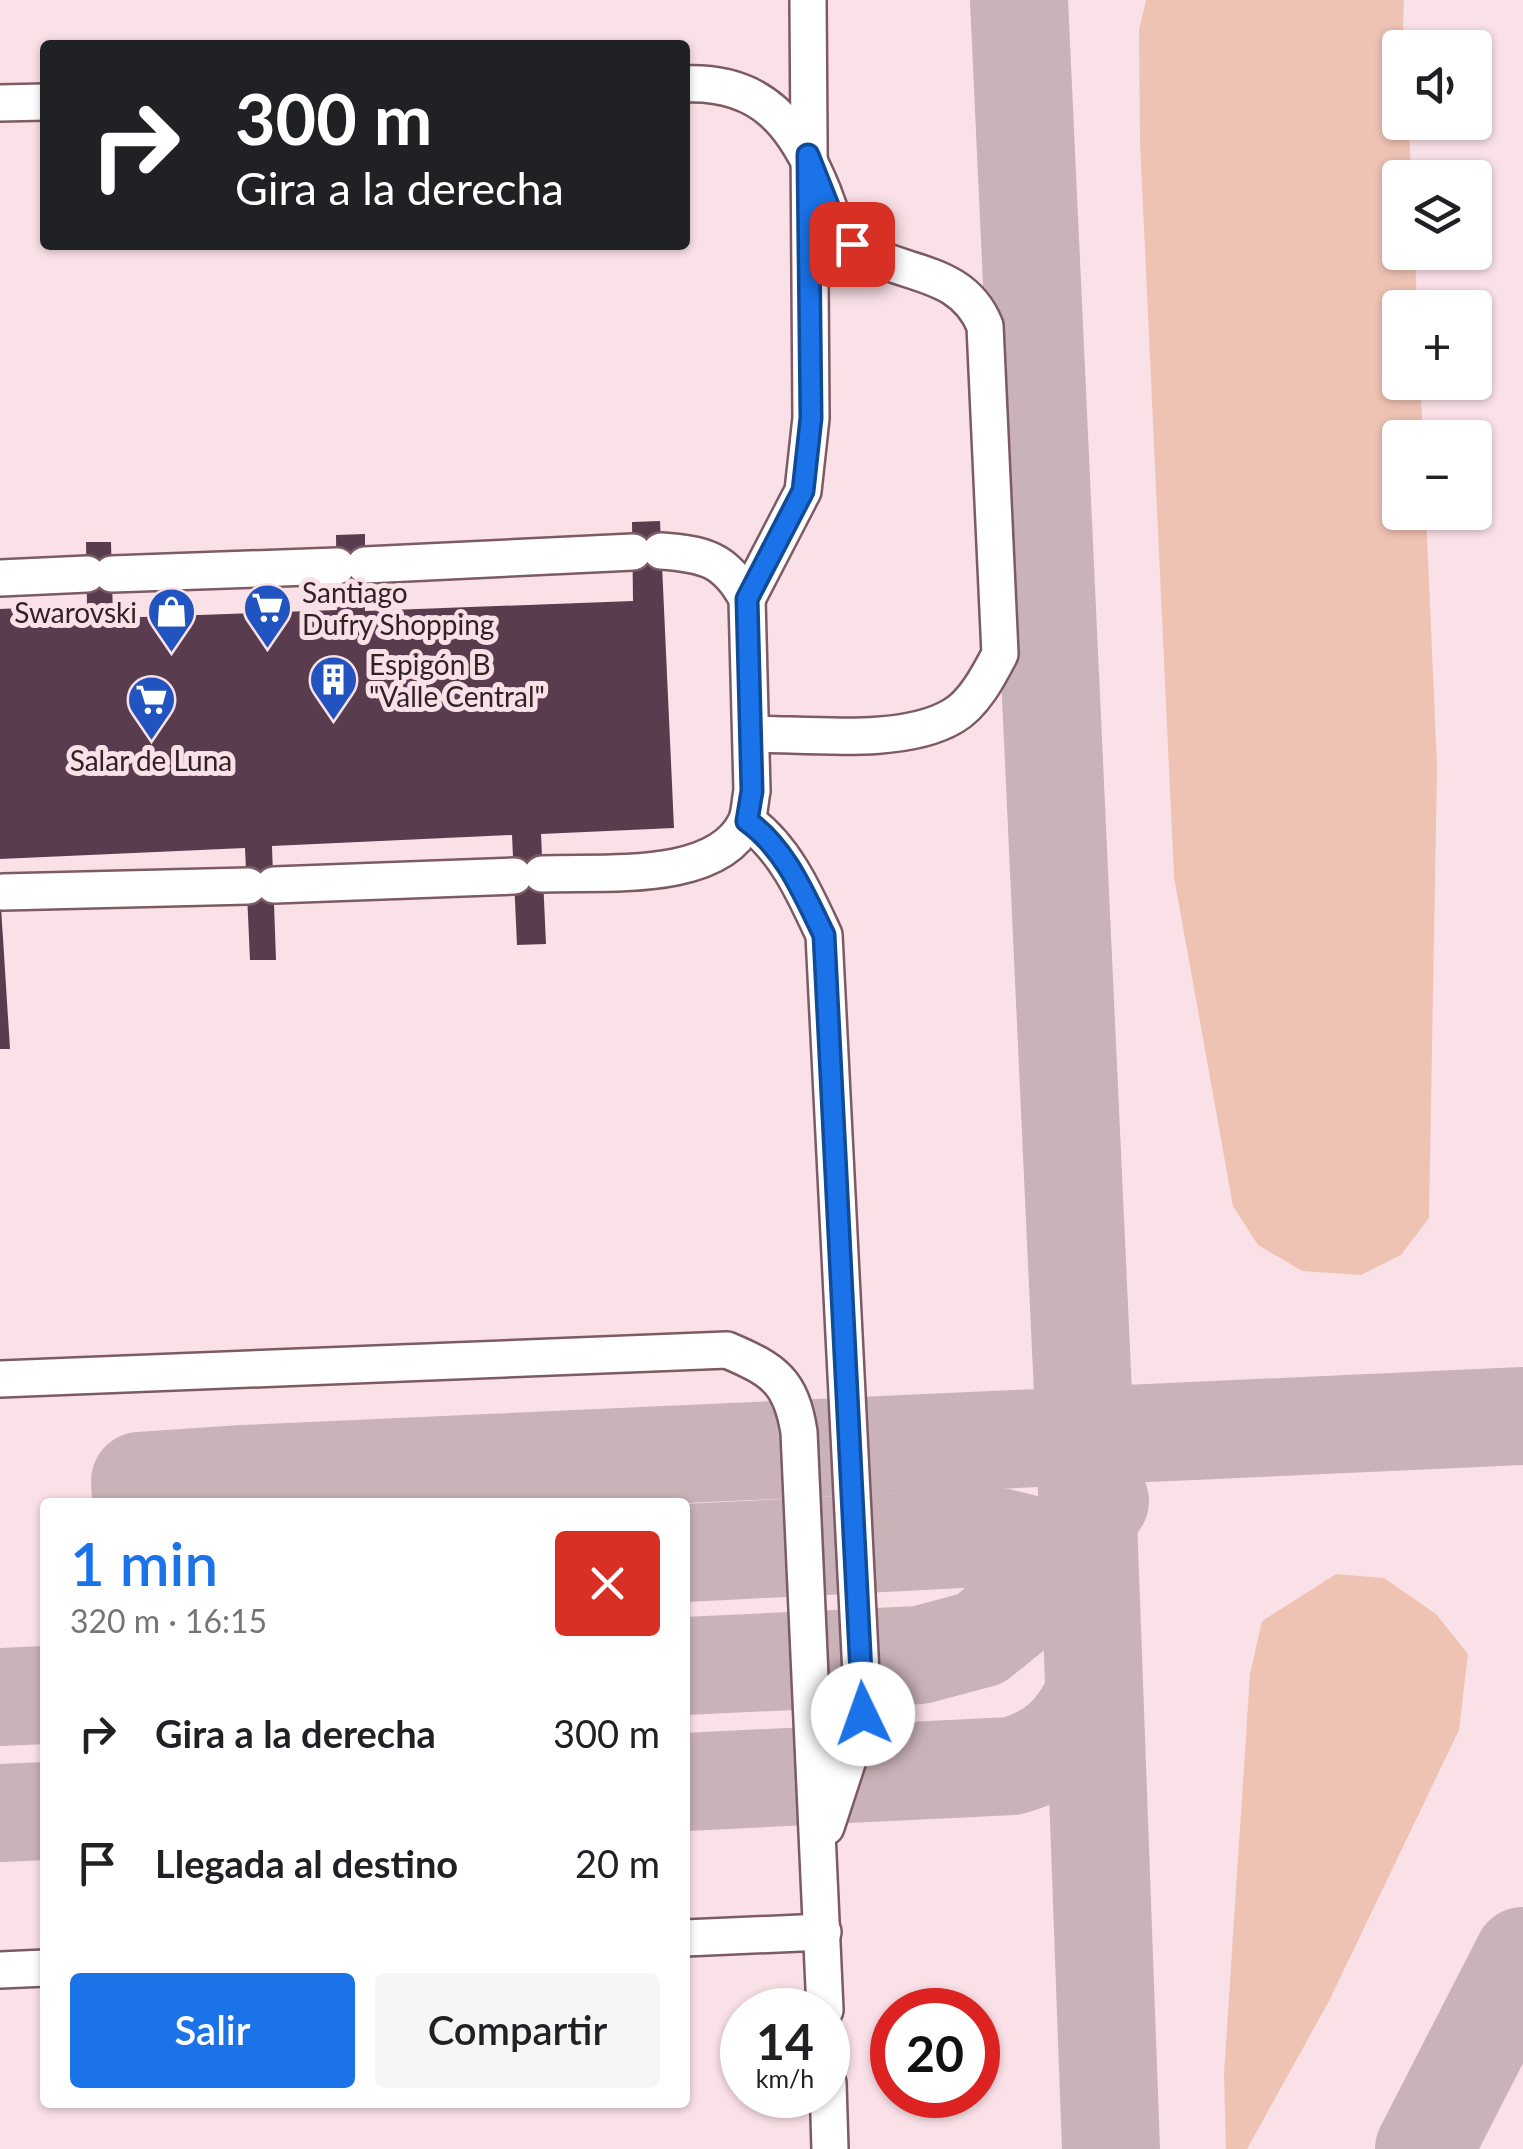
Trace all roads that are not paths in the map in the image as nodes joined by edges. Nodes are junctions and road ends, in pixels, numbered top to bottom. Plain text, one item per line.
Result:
1 (808, 0) edge
2 (690, 84) edge
3 (40, 102) edge
4 (0, 103) edge
5 (808, 155) junction
6 (0, 578) edge
7 (747, 599) junction
8 (751, 734) junction
9 (747, 821) junction
10 (3, 892) dead end
11 (0, 1380) edge
12 (819, 1844) junction
13 (823, 1932) junction
14 (690, 1938) edge
15 (40, 1968) edge
16 (0, 1970) edge
17 (824, 1988) edge
18 (829, 2118) edge
19 (830, 2149) edge

1 - 5 lane
2 - 5 lane
3 - 4 lane
5 - 7 lane
5 - 8 lane
6 - 7 lane
7 - 8 lane
8 - 9 lane
9 - 10 lane
9 - 12 lane
11 - 12 lane
12 - 13 lane
13 - 14 lane
13 - 17 lane
15 - 16 lane
18 - 19 lane

